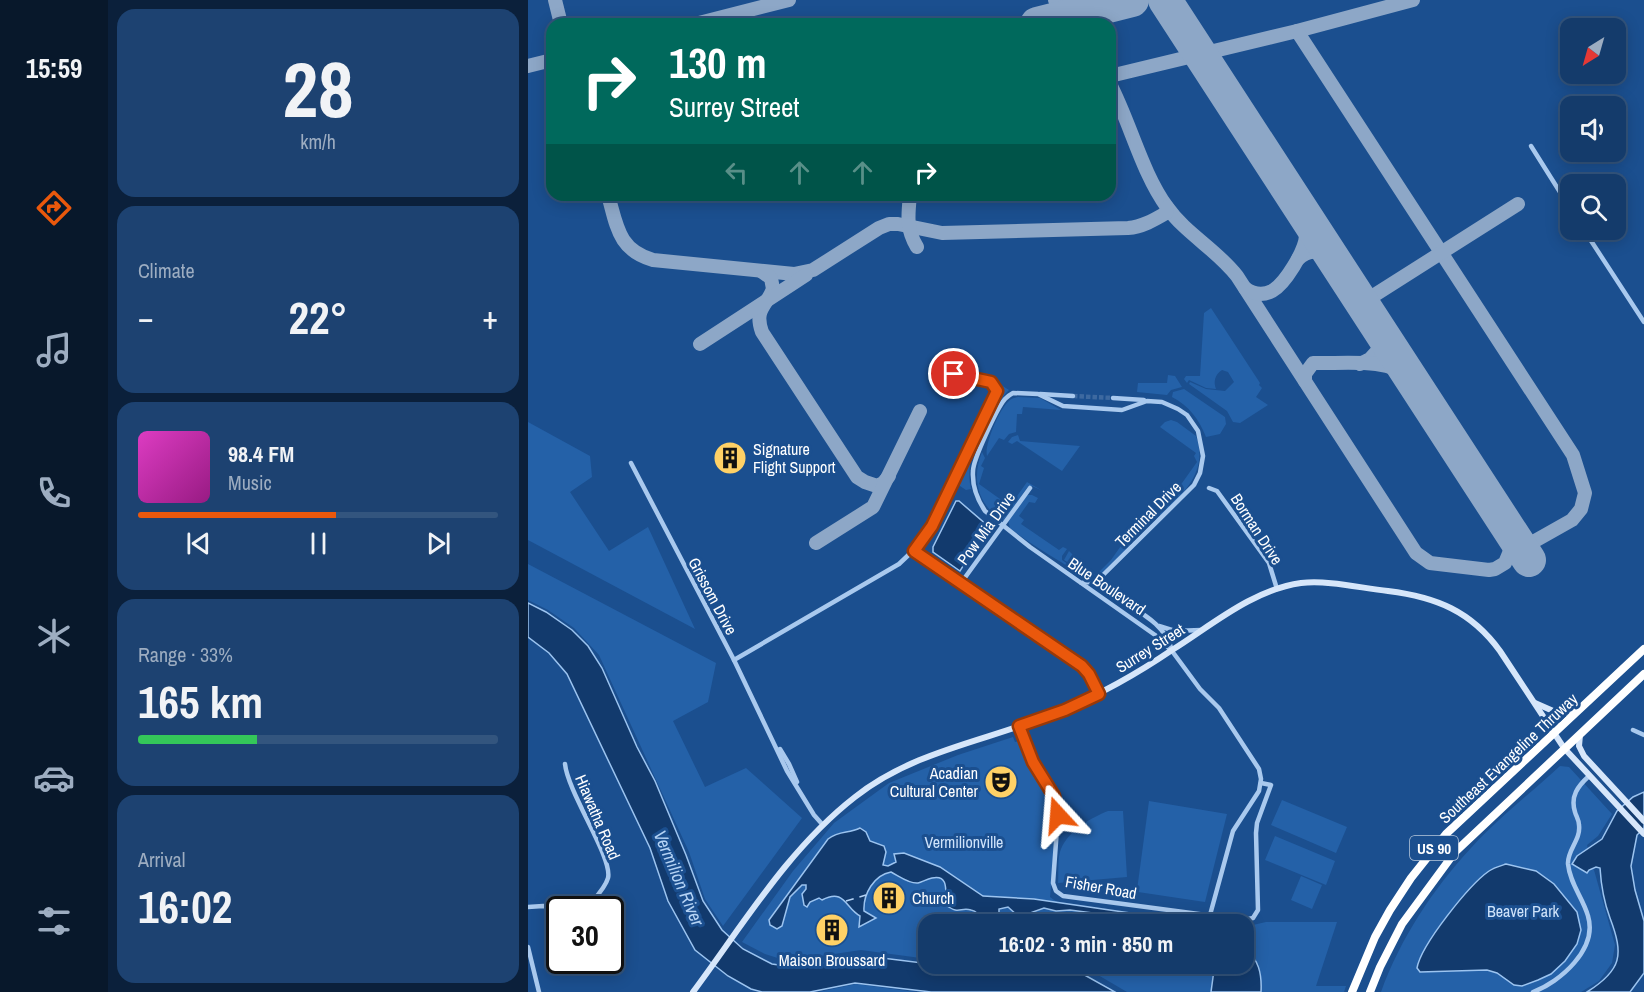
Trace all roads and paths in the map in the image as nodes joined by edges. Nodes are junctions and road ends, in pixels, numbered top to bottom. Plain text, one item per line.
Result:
1 (1531, 146) dead end
2 (1560, 192) edge
3 (1591, 240) edge
4 (1644, 322) edge
5 (954, 374) dead end
6 (1038, 394) junction
7 (1073, 396) tunnel mouth
8 (1113, 398) tunnel mouth
9 (1147, 401) junction
10 (632, 463) dead end
11 (1030, 488) dead end
12 (1209, 488) dead end
13 (1002, 525) junction
14 (914, 551) junction
15 (1097, 581) junction
16 (961, 583) junction
17 (1081, 583) junction
18 (1276, 589) junction
19 (1156, 624) junction
20 (1203, 630) junction
21 (1644, 649) edge
22 (1172, 651) junction
23 (734, 660) junction
24 (1644, 674) edge
25 (1099, 694) junction
26 (1534, 703) junction
27 (1580, 709) junction
28 (1019, 726) junction
29 (1633, 730) dead end
30 (1582, 732) junction
31 (1554, 733) junction
32 (1644, 735) edge
33 (1564, 748) junction
34 (565, 764) dead end
35 (1589, 776) junction
36 (1261, 783) junction
37 (1644, 821) edge
38 (822, 824) junction
39 (1644, 834) edge
40 (596, 896) edge
41 (528, 907) edge
42 (546, 907) edge
43 (1202, 914) edge
44 (1210, 914) edge
45 (1254, 917) edge
46 (528, 947) edge
47 (535, 974) junction
48 (528, 976) edge
49 (539, 992) edge
50 (693, 992) edge
51 (1352, 992) edge
52 (1370, 992) edge
53 (1533, 992) edge

1 - 2 street
3 - 4 street
5 - 14 street
6 - 7 street
6 - 9 street
6 - 13 street
8 - 9 street, Terminal Drive
9 - 15 street, Terminal Drive
10 - 23 street, Grissom Drive
11 - 13 street, Pow Mia Drive
12 - 18 street, Borman Drive
13 - 16 street, Pow Mia Drive
13 - 17 street, Blue Boulevard
14 - 16 street
14 - 23 street
15 - 17 street
15 - 19 street, Blue Boulevard
16 - 25 street
17 - 22 street, Blue Boulevard
18 - 20 street, Surrey Street
18 - 26 street, Surrey Street
19 - 20 street, Blue Boulevard
19 - 22 street, Blue Boulevard
20 - 22 street, Surrey Street
21 - 27 highway, Southeast Evangeline Thruway / US 90
22 - 25 street, Surrey Street
22 - 36 street, Fisher Road
23 - 38 street, Grissom Drive
24 - 30 highway, Southeast Evangeline Thruway / US 90
25 - 28 street, Surrey Street
26 - 27 street
26 - 31 street, Surrey Street
27 - 31 highway, Southeast Evangeline Thruway / US 90
28 - 38 street, Surrey Street
28 - 43 street, Fisher Road
29 - 32 street
30 - 33 highway, Southeast Evangeline Thruway / US 90
30 - 37 street
31 - 33 street, Surrey Street
31 - 51 highway, Southeast Evangeline Thruway / US 90
33 - 35 street, Surrey Street
33 - 52 highway, US 90
34 - 40 street, Hiawatha Road
35 - 39 street, Surrey Street
35 - 53 street
36 - 44 street
36 - 45 street, Fisher Road
38 - 50 street, Surrey Street
41 - 42 street
46 - 47 street
47 - 48 street
47 - 49 street

